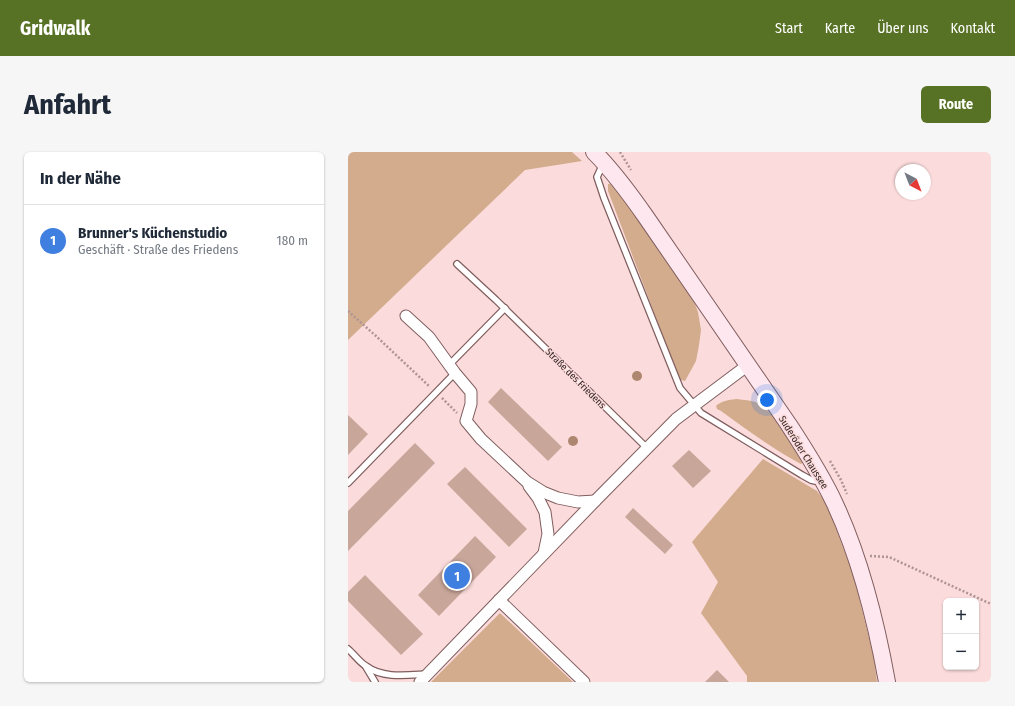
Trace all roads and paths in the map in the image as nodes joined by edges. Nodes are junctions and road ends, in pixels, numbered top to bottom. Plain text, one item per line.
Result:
1 (620, 152) edge
2 (599, 157) edge
3 (630, 168) dead end
4 (457, 264) dead end
5 (505, 308) junction
6 (348, 311) edge
7 (406, 316) dead end
8 (748, 365) junction
9 (452, 369) junction
10 (436, 392) junction
11 (694, 405) junction
12 (466, 421) junction
13 (647, 448) junction
14 (527, 482) junction
15 (824, 482) junction
16 (348, 483) edge
17 (595, 501) junction
18 (544, 554) junction
19 (856, 559) junction
20 (499, 600) junction
21 (991, 604) edge
22 (348, 649) edge
23 (366, 667) junction
24 (424, 678) edge
25 (375, 682) edge
26 (584, 682) edge
27 (887, 682) edge

1 - 3 path
2 - 8 street, Suderöder Chaussee
2 - 11 lane
4 - 5 lane, Straße des Friedens
5 - 9 lane
5 - 13 lane, Straße des Friedens
6 - 10 path
7 - 9 street
8 - 11 street
8 - 15 street, Suderöder Chaussee
9 - 10 lane
9 - 12 street
10 - 12 path
10 - 16 lane
11 - 13 street
11 - 15 lane
12 - 14 street
13 - 17 street
14 - 17 street
14 - 18 street
15 - 19 street, Suderöder Chaussee
17 - 18 street
18 - 20 street
19 - 21 path
19 - 27 street, Suderöder Chaussee
20 - 24 street
20 - 26 street
22 - 23 lane
23 - 24 lane
23 - 25 lane

